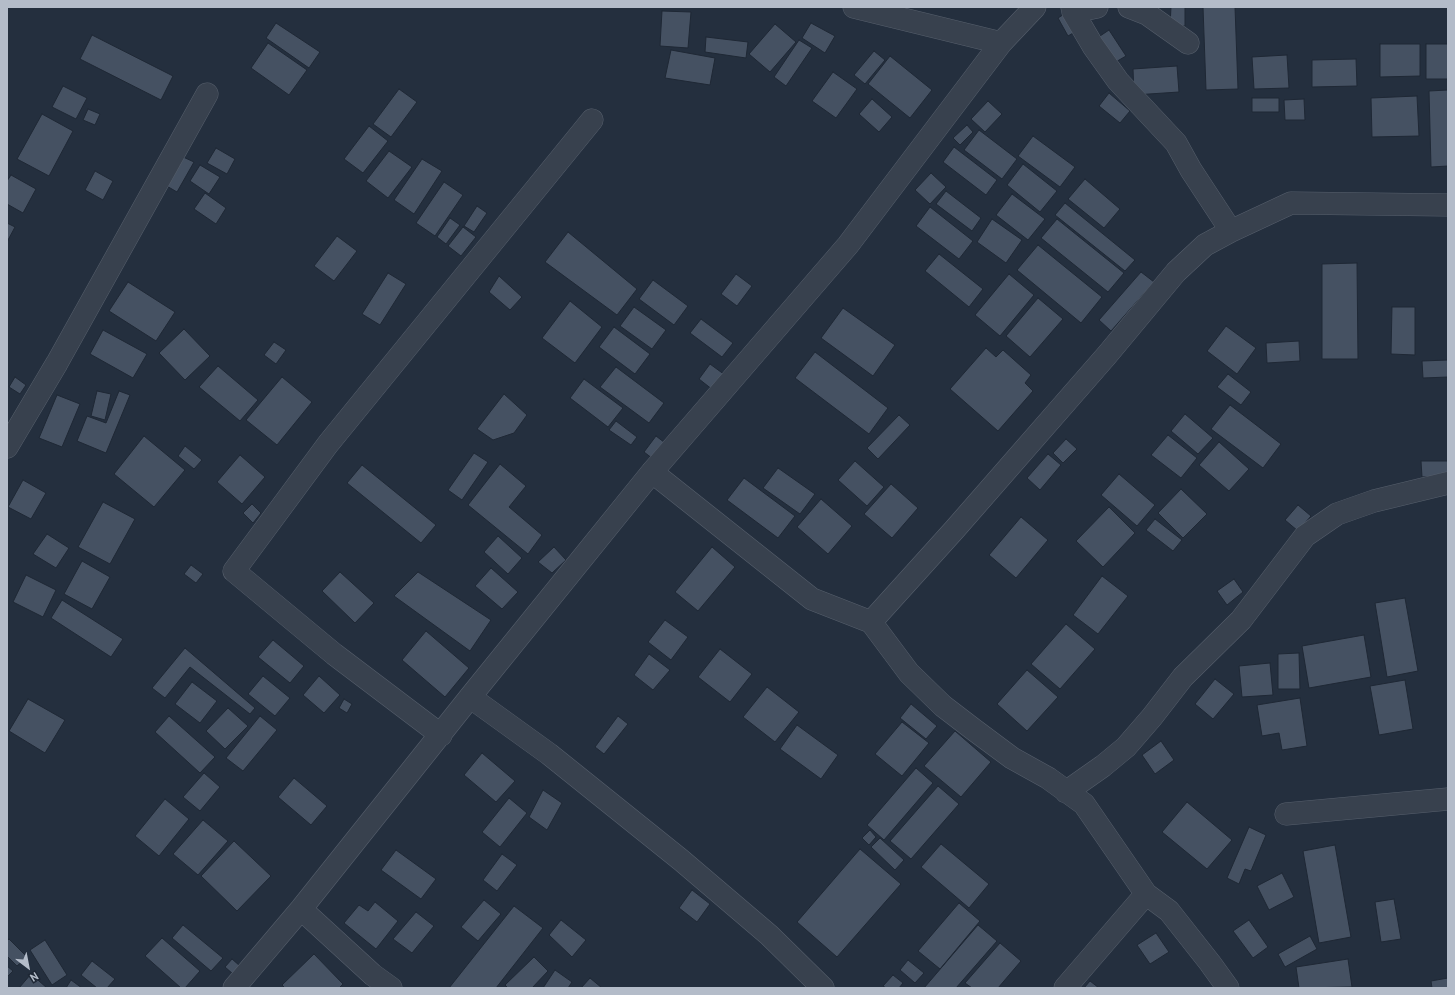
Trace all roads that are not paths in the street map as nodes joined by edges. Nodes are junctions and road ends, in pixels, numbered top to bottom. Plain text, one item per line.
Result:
1 (854, 7) edge
2 (1035, 7) edge
3 (1097, 7) edge
4 (1129, 7) edge
5 (1073, 9) edge
6 (1001, 42) junction
7 (1188, 43) dead end
8 (207, 94) dead end
9 (592, 120) dead end
10 (1448, 206) edge
11 (1231, 231) junction
12 (7, 447) edge
13 (652, 472) junction
14 (1448, 483) edge
15 (871, 622) junction
16 (470, 697) junction
17 (441, 735) junction
18 (1066, 792) junction
19 (1448, 799) edge
20 (1286, 814) dead end
21 (1146, 894) junction
22 (301, 909) junction
23 (234, 988) edge
24 (390, 988) edge
25 (823, 988) edge
26 (1065, 988) edge
27 (1228, 988) edge

1 - 6 street
2 - 6 street
3 - 5 street
4 - 7 street
5 - 11 street
6 - 13 street
8 - 12 street
9 - 17 street
10 - 11 street
11 - 15 street
13 - 15 street
13 - 16 street
14 - 18 street
15 - 18 street
16 - 17 street
16 - 25 street
17 - 22 street
18 - 21 street
19 - 20 street
21 - 26 street
21 - 27 street
22 - 23 street
22 - 24 street

